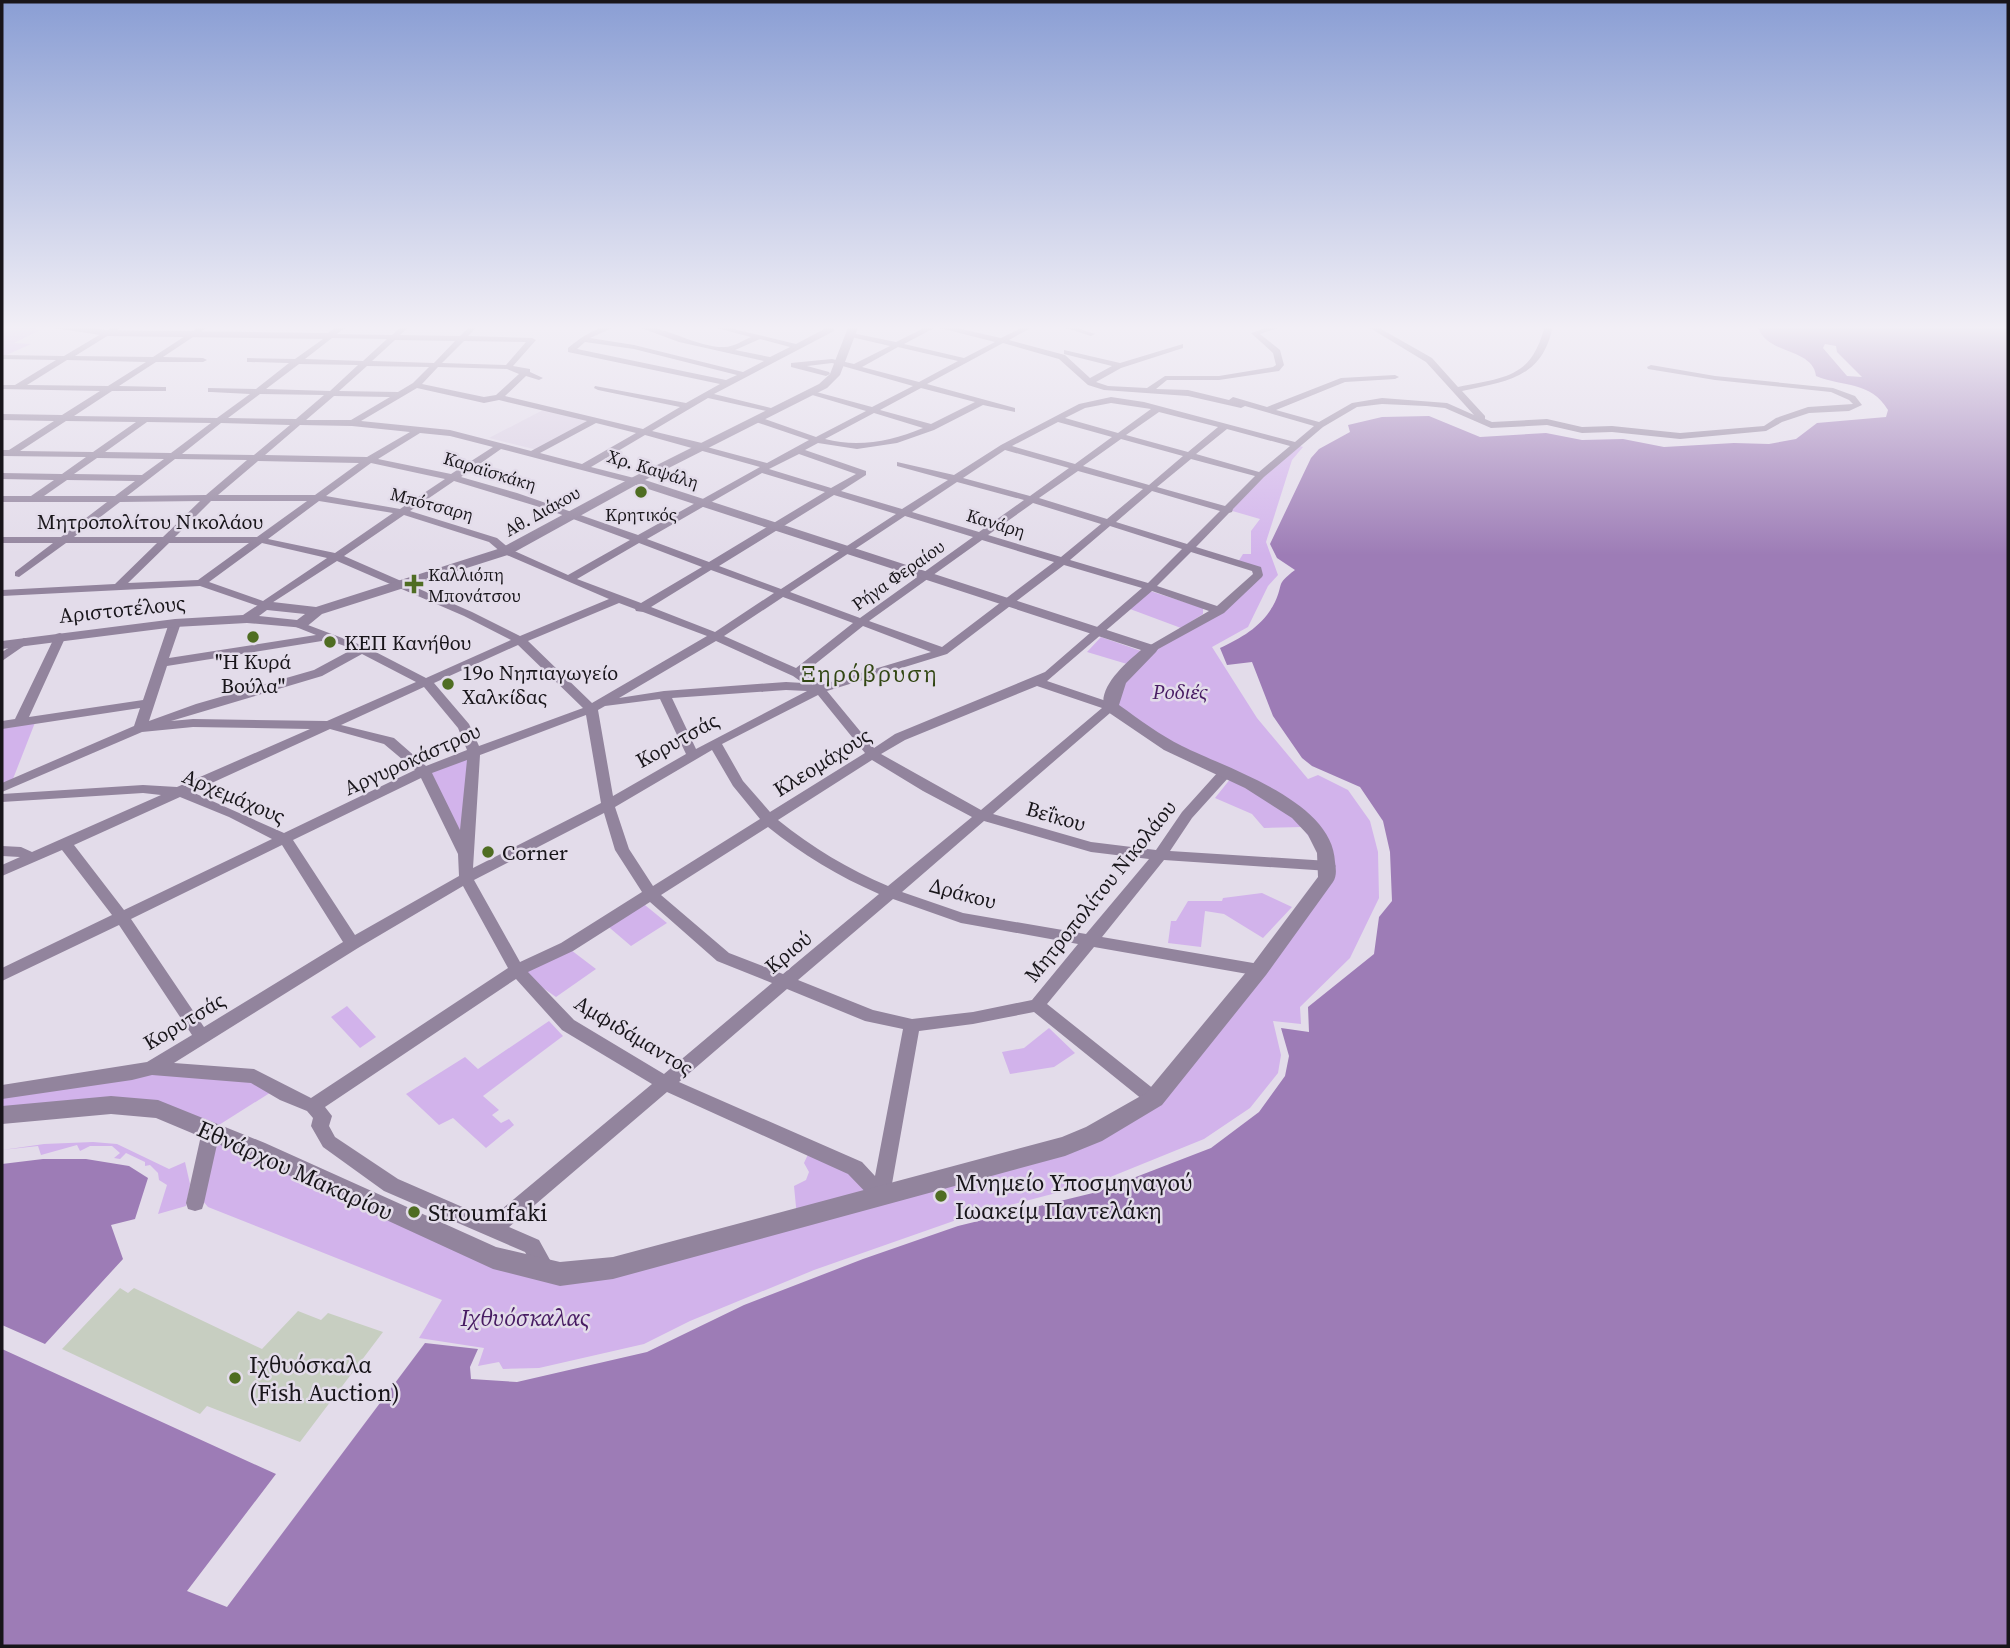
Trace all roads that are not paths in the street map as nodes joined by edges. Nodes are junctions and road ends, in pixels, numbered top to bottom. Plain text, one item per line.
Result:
1 (90, 402) edge
2 (244, 402) edge
3 (321, 402) edge
4 (389, 402) edge
5 (514, 402) edge
6 (666, 402) edge
7 (693, 402) edge
8 (734, 402) edge
9 (787, 402) edge
10 (791, 402) edge
11 (845, 402) edge
12 (887, 402) edge
13 (982, 402) joint
14 (1096, 402) edge
15 (1125, 402) edge
16 (1227, 402) edge
17 (1234, 402) edge
18 (1288, 402) edge
19 (1382, 402) edge
20 (1408, 402) edge
21 (1469, 402) edge
22 (1855, 402) edge
23 (1241, 405) junction
24 (686, 406) junction
25 (1157, 409) junction
26 (872, 410) junction
27 (1012, 410) dead end
28 (772, 411) junction
29 (1265, 411) junction
30 (2, 417) edge
31 (65, 419) junction
32 (756, 419) junction
33 (1057, 419) junction
34 (144, 420) junction
35 (595, 420) junction
36 (219, 421) junction
37 (296, 423) junction
38 (352, 423) junction
39 (1322, 424) junction
40 (1487, 424) junction
41 (930, 427) junction
42 (1224, 427) junction
43 (420, 429) junction
44 (644, 431) junction
45 (1119, 436) junction
46 (821, 440) junction
47 (1297, 445) junction
48 (500, 446) junction
49 (701, 447) junction
50 (1007, 448) junction
51 (800, 451) junction
52 (6, 453) edge
53 (532, 454) junction
54 (91, 455) junction
55 (1191, 456) junction
56 (173, 457) junction
57 (254, 458) junction
58 (2, 459) edge
59 (369, 460) junction
60 (900, 464) dead end
61 (584, 467) junction
62 (1076, 467) junction
63 (765, 468) junction
64 (1261, 475) junction
65 (2, 476) edge
66 (453, 476) junction
67 (62, 477) junction
68 (145, 478) junction
69 (957, 479) junction
70 (635, 481) junction
71 (1150, 488) junction
72 (832, 492) junction
73 (318, 498) junction
74 (2, 499) edge
75 (208, 499) junction
76 (1032, 499) junction
77 (32, 500) junction
78 (116, 501) junction
79 (704, 503) junction
80 (1229, 510) junction
81 (403, 512) junction
82 (901, 514) junction
83 (572, 515) junction
84 (1108, 523) junction
85 (775, 527) junction
86 (981, 536) junction
87 (637, 539) junction
88 (2, 540) edge
89 (164, 540) junction
90 (260, 540) junction
91 (63, 542) junction
92 (1190, 548) junction
93 (848, 550) junction
94 (506, 551) junction
95 (335, 556) junction
96 (1062, 561) junction
97 (709, 566) junction
98 (19, 575) dead end
99 (928, 576) junction
100 (568, 579) junction
101 (201, 583) junction
102 (402, 586) junction
103 (118, 587) junction
104 (1150, 587) junction
105 (781, 592) junction
106 (2, 593) edge
107 (618, 599) junction
108 (1010, 603) junction
109 (264, 606) junction
110 (640, 609) junction
111 (317, 611) junction
112 (1220, 611) junction
113 (247, 620) junction
114 (175, 622) junction
115 (861, 622) junction
116 (300, 625) junction
117 (1098, 632) junction
118 (60, 636) junction
119 (716, 636) junction
120 (327, 637) junction
121 (520, 640) junction
122 (24, 641) junction
123 (2, 645) edge
124 (362, 649) junction
125 (1151, 649) junction
126 (943, 652) junction
127 (2, 658) edge
128 (162, 663) junction
129 (797, 673) junction
130 (427, 682) junction
131 (1038, 682) junction
132 (820, 688) junction
133 (664, 695) junction
134 (148, 704) junction
135 (1111, 707) junction
136 (591, 709) junction
137 (20, 722) junction
138 (2, 725) edge
139 (328, 725) junction
140 (140, 728) junction
141 (715, 743) junction
142 (474, 751) junction
143 (873, 755) junction
144 (693, 756) junction
145 (424, 771) junction
146 (1224, 774) junction
147 (2, 788) edge
148 (180, 792) junction
149 (2, 798) edge
150 (608, 805) junction
151 (982, 816) junction
152 (769, 820) junction
153 (285, 839) junction
154 (65, 843) junction
155 (2, 851) edge
156 (465, 854) junction
157 (1160, 855) junction
158 (32, 858) junction
159 (1329, 866) junction
160 (2, 871) edge
161 (466, 878) junction
162 (651, 894) junction
163 (890, 894) junction
164 (122, 918) junction
165 (1090, 940) junction
166 (352, 944) junction
167 (517, 970) junction
168 (1259, 970) junction
169 (2, 975) edge
170 (784, 983) junction
171 (1037, 1005) junction
172 (912, 1025) junction
173 (202, 1037) junction
174 (152, 1068) junction
175 (665, 1083) junction
176 (2, 1092) edge
177 (1154, 1099) junction
178 (313, 1106) junction
179 (2, 1115) edge
180 (211, 1130) junction
181 (881, 1195) junction
182 (195, 1203) dead end
183 (492, 1229) junction
184 (545, 1269) junction

1 - 31 street
2 - 36 street
3 - 37 street
4 - 38 street
5 - 35 street, Κανάρη
6 - 24 street
7 - 24 street
8 - 28 street
9 - 28 street, Αθ. Διάκου
10 - 28 street, Αθ. Διάκου
11 - 26 street
12 - 26 street
13 - 27 street
13 - 41 street
14 - 33 street, Αργυροκάστρου
15 - 25 street, Αργυροκάστρου
16 - 23 street
17 - 23 street
18 - 29 street
19 - 39 street, Κλεομάχους
20 - 40 street, Κλεομάχους
21 - 40 street
22 - 40 street
23 - 29 street
24 - 44 street
25 - 42 street, Αργυροκάστρου
25 - 45 street, Ρήγα Φεραίου
26 - 41 street
26 - 46 street
28 - 32 street, Αθ. Διάκου
29 - 39 street
30 - 31 street, Χρ. Καψάλη
31 - 34 street, Χρ. Καψάλη
31 - 52 street
32 - 46 street
32 - 49 street, Αθ. Διάκου
33 - 45 street
33 - 50 street, Αργυροκάστρου
34 - 36 street, Χρ. Καψάλη
34 - 54 street
35 - 44 street, Κανάρη
35 - 53 street
36 - 37 street, Χρ. Καψάλη
36 - 56 street
37 - 38 street, Χρ. Καψάλη
37 - 57 street
38 - 43 street, Χρ. Καψάλη
39 - 47 street, Κλεομάχους
41 - 46 street
42 - 47 street, Αργυροκάστρου
42 - 55 street, Κορυτσάς
43 - 48 street, Χρ. Καψάλη
43 - 59 street
44 - 49 street, Κανάρη
44 - 61 street
45 - 55 street
45 - 62 street, Ρήγα Φεραίου
46 - 51 street
47 - 64 street, Κλεομάχους
48 - 53 street, Χρ. Καψάλη
48 - 66 street
49 - 63 street, Κανάρη
49 - 70 street, Αθ. Διάκου
50 - 62 street
50 - 69 street, Αργυροκάστρου
51 - 63 street
51 - 72 street
52 - 54 street, Καραϊσκάκη
52 - 58 street
53 - 61 street, Χρ. Καψάλη
54 - 56 street, Καραϊσκάκη
54 - 67 street
55 - 64 street
55 - 71 street, Κορυτσάς
56 - 57 street, Καραϊσκάκη
56 - 68 street
57 - 59 street, Καραϊσκάκη
57 - 75 street
59 - 66 street, Καραϊσκάκη
59 - 73 street
60 - 69 street
61 - 70 street, Χρ. Καψάλη
62 - 71 street
62 - 76 street, Ρήγα Φεραίου
63 - 72 street, Κανάρη
63 - 79 street
64 - 80 street, Κλεομάχους
65 - 67 street
66 - 81 street
66 - 83 street, Καραϊσκάκη
67 - 68 street
67 - 77 street
68 - 78 street
69 - 76 street
69 - 82 street, Αργυροκάστρου
70 - 79 street, Χρ. Καψάλη
70 - 83 street, Αθ. Διάκου
71 - 80 street
71 - 84 street, Κορυτσάς
72 - 82 street, Κανάρη
72 - 85 street
73 - 75 street, Μπότσαρη
73 - 81 street, Μπότσαρη
73 - 90 street
74 - 77 street, Μπότσαρη
75 - 78 street, Μπότσαρη
75 - 89 street
76 - 84 street
76 - 86 street, Ρήγα Φεραίου
77 - 78 street, Μπότσαρη
78 - 91 street
79 - 85 street, Χρ. Καψάλη
79 - 87 street
80 - 92 street, Κλεομάχους
81 - 94 street, Μπότσαρη
81 - 95 street
82 - 86 street, Κανάρη
82 - 93 street, Αργυροκάστρου
83 - 87 street, Καραϊσκάκη
83 - 94 street, Αθ. Διάκου
84 - 92 street
84 - 96 street, Κορυτσάς
85 - 93 street, Χρ. Καψάλη
85 - 97 street
86 - 96 street, Κανάρη
86 - 99 street, Ρήγα Φεραίου
87 - 97 street, Καραϊσκάκη
87 - 100 street
88 - 91 street, Μητροπολίτου Νικολάου
89 - 90 street, Μητροπολίτου Νικολάου
89 - 91 street, Μητροπολίτου Νικολάου
89 - 103 street
90 - 95 street, Μητροπολίτου Νικολάου
90 - 101 street
91 - 98 street
92 - 104 street, Κλεομάχους
92 - 112 street
93 - 99 street, Χρ. Καψάλη
93 - 105 street, Αργυροκάστρου
94 - 100 street, Μπότσαρη
94 - 102 street, Αθ. Διάκου
95 - 102 street, Μητροπολίτου Νικολάου
95 - 109 street
96 - 104 street, Κανάρη
96 - 108 street, Κορυτσάς
97 - 105 street, Καραϊσκάκη
97 - 110 street
99 - 108 street, Χρ. Καψάλη
99 - 115 street, Ρήγα Φεραίου
100 - 107 street, Μπότσαρη
101 - 103 street
101 - 109 street
102 - 111 street, Αθ. Διάκου
102 - 121 street, Μητροπολίτου Νικολάου
103 - 106 street
104 - 112 street, Κανάρη
104 - 117 street, Κλεομάχους
105 - 115 street, Καραϊσκάκη
105 - 119 street, Αργυροκάστρου
107 - 110 street, Μπότσαρη
107 - 121 street
108 - 117 street, Χρ. Καψάλη
108 - 126 street, Κορυτσάς
109 - 111 street
109 - 113 street
110 - 119 street, Μπότσαρη
111 - 116 street
112 - 125 street
113 - 114 street, Αριστοτέλους
113 - 116 street, Αριστοτέλους
114 - 118 street, Αριστοτέλους
114 - 128 street
115 - 126 street, Καραϊσκάκη
115 - 129 street, Ρήγα Φεραίου
116 - 120 street
117 - 125 street, Χρ. Καψάλη
117 - 131 street, Κλεομάχους
118 - 122 street, Αριστοτέλους
118 - 137 street
119 - 129 street, Μπότσαρη
119 - 136 street, Αργυροκάστρου
120 - 124 street
120 - 128 street
121 - 130 street
121 - 136 street, Μητροπολίτου Νικολάου
122 - 123 street, Αριστοτέλους
122 - 127 street
124 - 130 street
124 - 140 street
125 - 135 street
126 - 132 street, Κορυτσάς
128 - 134 street
129 - 132 street, Μπότσαρη
130 - 139 street
130 - 142 street
131 - 135 street
131 - 143 street, Κλεομάχους
132 - 133 street
132 - 141 street, Κορυτσάς
132 - 143 street, Βεΐκου
133 - 136 street
133 - 144 street
134 - 137 street
134 - 140 street
135 - 146 street
135 - 151 street, Κριού
136 - 142 street, Αργυροκάστρου
136 - 150 street, Μητροπολίτου Νικολάου
137 - 138 street
139 - 140 street
139 - 145 street
139 - 148 street
140 - 147 street
141 - 144 street, Κορυτσάς
141 - 152 street, Δράκου
142 - 145 street, Αργυροκάστρου
142 - 156 street, Αμφιδάμαντος
143 - 151 street, Βεΐκου
143 - 152 street, Κλεομάχους
144 - 150 street, Κορυτσάς
145 - 153 street, Αργυροκάστρου
145 - 156 street
146 - 157 street, Μητροπολίτου Νικολάου
146 - 159 street
148 - 149 street, Αρχεμάχους
148 - 153 street, Αρχεμάχους
148 - 154 street
150 - 161 street, Κορυτσάς
150 - 162 street, Μητροπολίτου Νικολάου
151 - 157 street, Βεΐκου
151 - 163 street, Κριού
152 - 162 street, Κλεομάχους
152 - 163 street, Δράκου
153 - 164 street, Αργυροκάστρου
153 - 166 street, Αρχεμάχους
154 - 158 street
154 - 164 street
155 - 158 street
156 - 161 street, Αμφιδάμαντος
157 - 159 street, Βεΐκου
157 - 165 street, Μητροπολίτου Νικολάου
158 - 160 street
159 - 168 street
161 - 166 street, Κορυτσάς
161 - 167 street, Αμφιδάμαντος
162 - 167 street, Κλεομάχους
162 - 170 street, Μητροπολίτου Νικολάου
163 - 165 street, Δράκου
163 - 170 street, Κριού
164 - 169 street, Αργυροκάστρου
164 - 173 street
165 - 168 street, Δράκου
165 - 171 street, Μητροπολίτου Νικολάου
166 - 173 street, Κορυτσάς
167 - 175 street, Αμφιδάμαντος
167 - 178 street, Κλεομάχους
168 - 177 street
170 - 172 street, Μητροπολίτου Νικολάου
170 - 175 street, Κριού
171 - 172 street, Μητροπολίτου Νικολάου
171 - 177 street
172 - 181 street
173 - 174 street, Κορυτσάς
174 - 176 street, Κορυτσάς
174 - 178 street
175 - 181 street, Αμφιδάμαντος
175 - 183 street, Κριού
177 - 181 street, Εθνάρχου Μακαρίου
178 - 183 street
179 - 180 street, Εθνάρχου Μακαρίου
180 - 182 street
180 - 184 street, Εθνάρχου Μακαρίου
181 - 184 street, Εθνάρχου Μακαρίου
183 - 184 street

